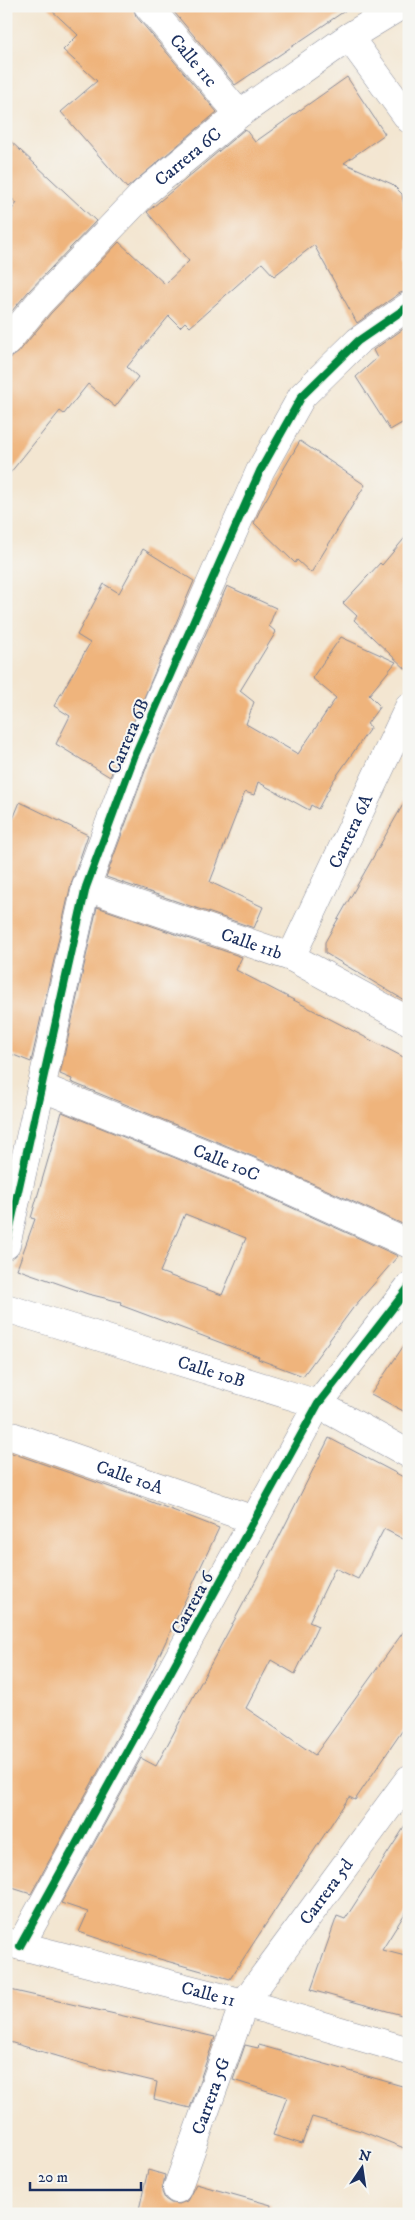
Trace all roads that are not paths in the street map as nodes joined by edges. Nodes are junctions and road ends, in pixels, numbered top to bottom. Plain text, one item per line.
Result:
1 (148, 6) edge
2 (400, 6) edge
3 (349, 37) junction
4 (239, 114) junction
5 (409, 119) edge
6 (409, 306) edge
7 (6, 343) edge
8 (409, 707) edge
9 (86, 887) junction
10 (291, 957) junction
11 (409, 1021) edge
12 (41, 1087) junction
13 (409, 1244) edge
14 (6, 1245) edge
15 (409, 1287) edge
16 (6, 1308) edge
17 (318, 1404) junction
18 (6, 1434) edge
19 (409, 1454) edge
20 (254, 1520) junction
21 (409, 1779) edge
22 (13, 1944) edge
23 (244, 2003) junction
24 (409, 2051) edge
25 (177, 2189) dead end

1 - 4 street, Calle 11c
2 - 3 street, Carrera 6C
3 - 4 street, Carrera 6C
3 - 5 street
4 - 7 street, Carrera 6C
6 - 9 street, Carrera 6B
8 - 10 street, Carrera 6A
9 - 10 street, Calle 11b
9 - 12 street, Carrera 6B
10 - 11 street, Calle 11b
12 - 13 street, Calle 10C
12 - 14 street, Carrera 6B
15 - 17 street, Carrera 6
16 - 17 street, Calle 10B
17 - 19 street, Calle 10B
17 - 20 street, Carrera 6
18 - 20 street, Calle 10A
20 - 22 street, Carrera 6
21 - 23 street, Carrera 5d
22 - 23 street, Calle 11
23 - 24 street, Calle 11
23 - 25 street, Carrera 5G

